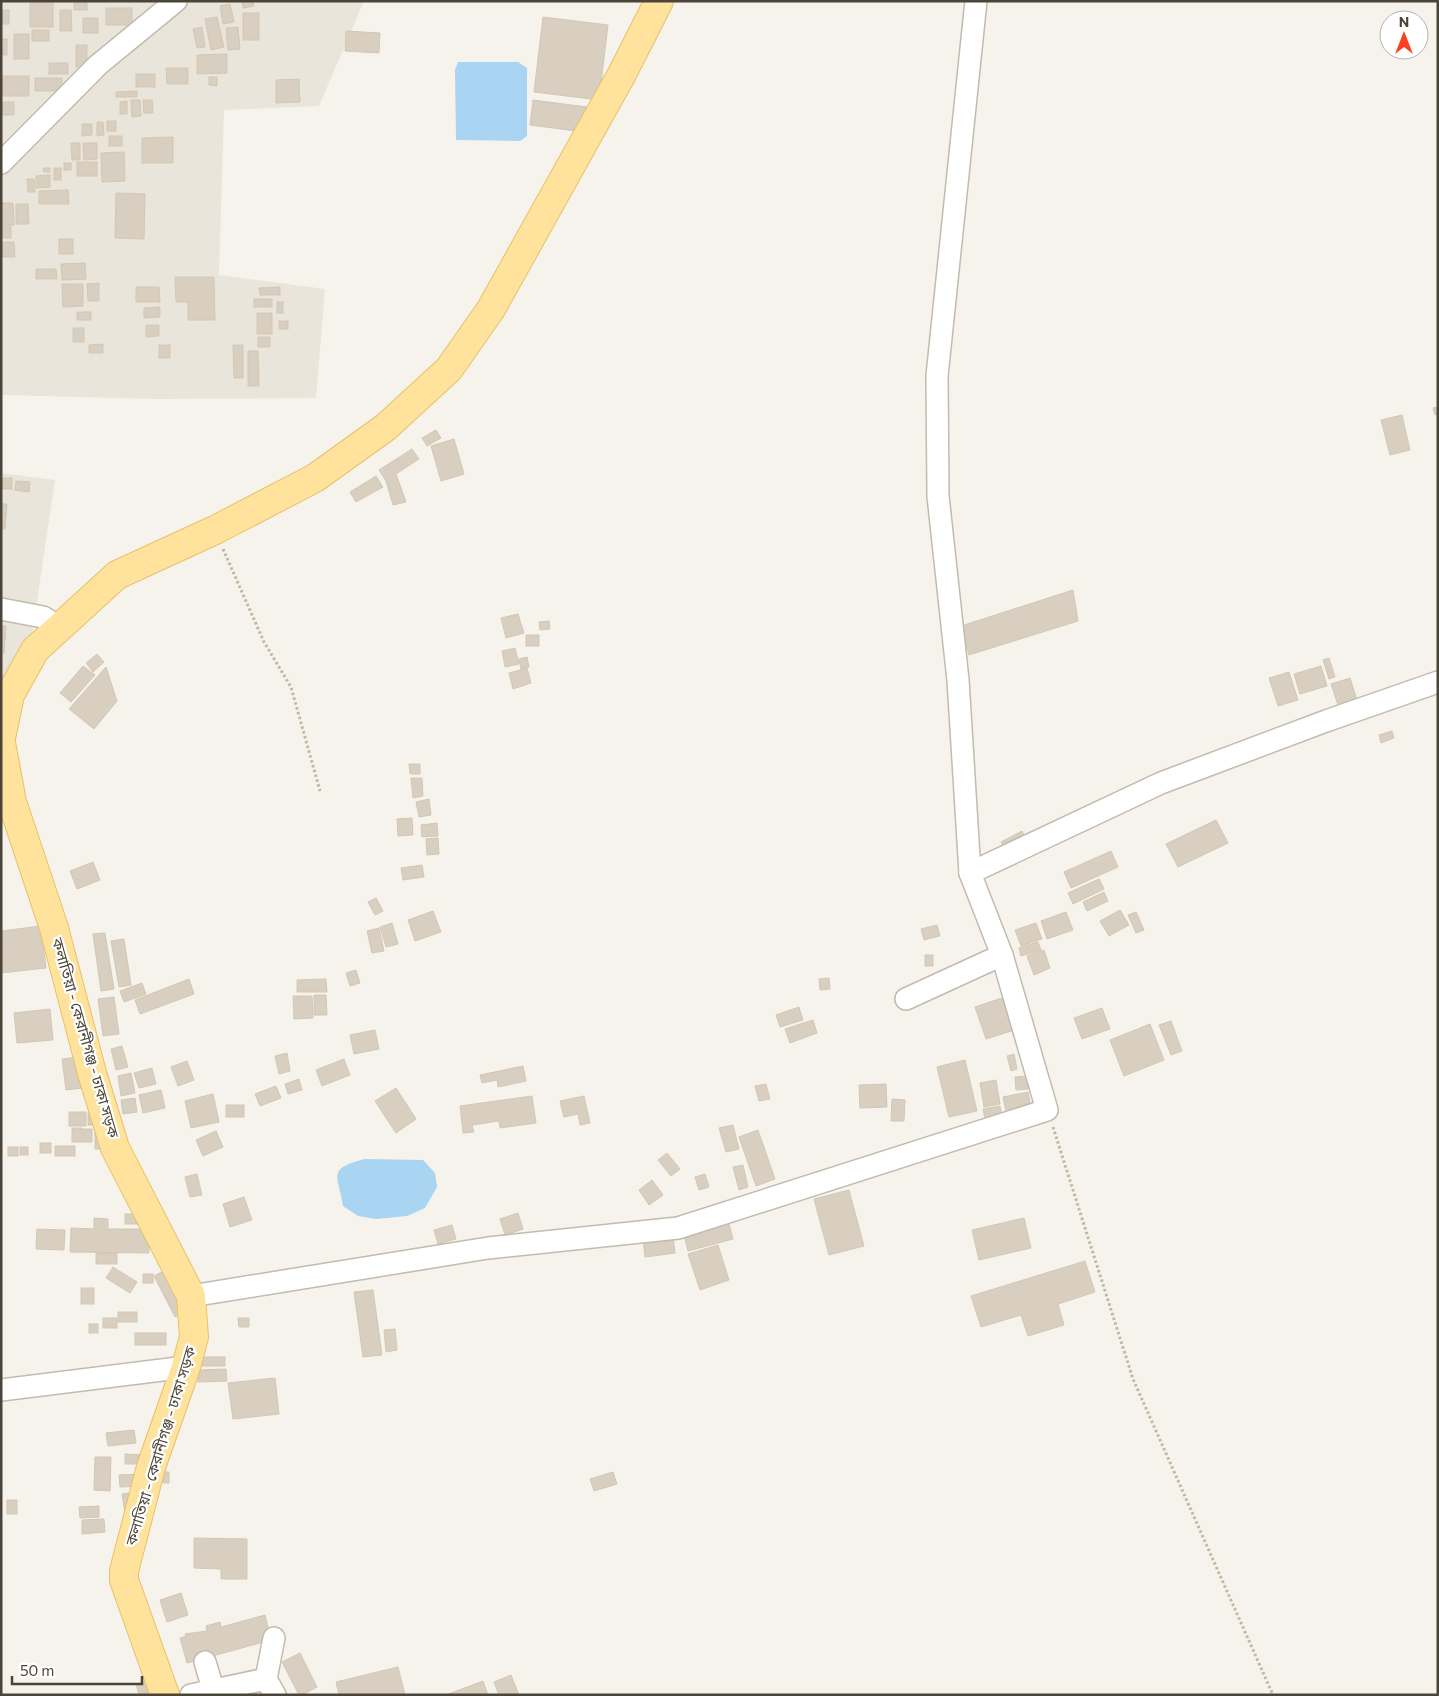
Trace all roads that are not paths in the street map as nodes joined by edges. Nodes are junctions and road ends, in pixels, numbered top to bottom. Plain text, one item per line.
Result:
1 (176, 1) edge
2 (659, 1) edge
3 (976, 1) edge
4 (1, 163) edge
5 (1, 609) edge
6 (58, 627) junction
7 (1438, 682) edge
8 (1, 738) edge
9 (1, 743) edge
10 (970, 873) junction
11 (1002, 955) junction
12 (906, 999) dead end
13 (191, 1296) junction
14 (186, 1367) junction
15 (1, 1390) edge
16 (274, 1638) dead end
17 (205, 1662) dead end
18 (270, 1687) edge
19 (213, 1689) junction
20 (165, 1695) edge
21 (191, 1695) edge

1 - 4 street
2 - 6 main road
3 - 10 street
5 - 6 street
6 - 8 main road
7 - 10 street
9 - 13 main road, কলাতিয়া - কেরানীগঞ্জ - ঢাকা সড়ক
10 - 11 street
11 - 12 street
11 - 13 street
13 - 14 main road, কলাতিয়া - কেরানীগঞ্জ - ঢাকা সড়ক
14 - 15 street
14 - 20 main road, কলাতিয়া - কেরানীগঞ্জ - ঢাকা সড়ক
16 - 18 street
17 - 19 street
18 - 19 street
19 - 21 street

